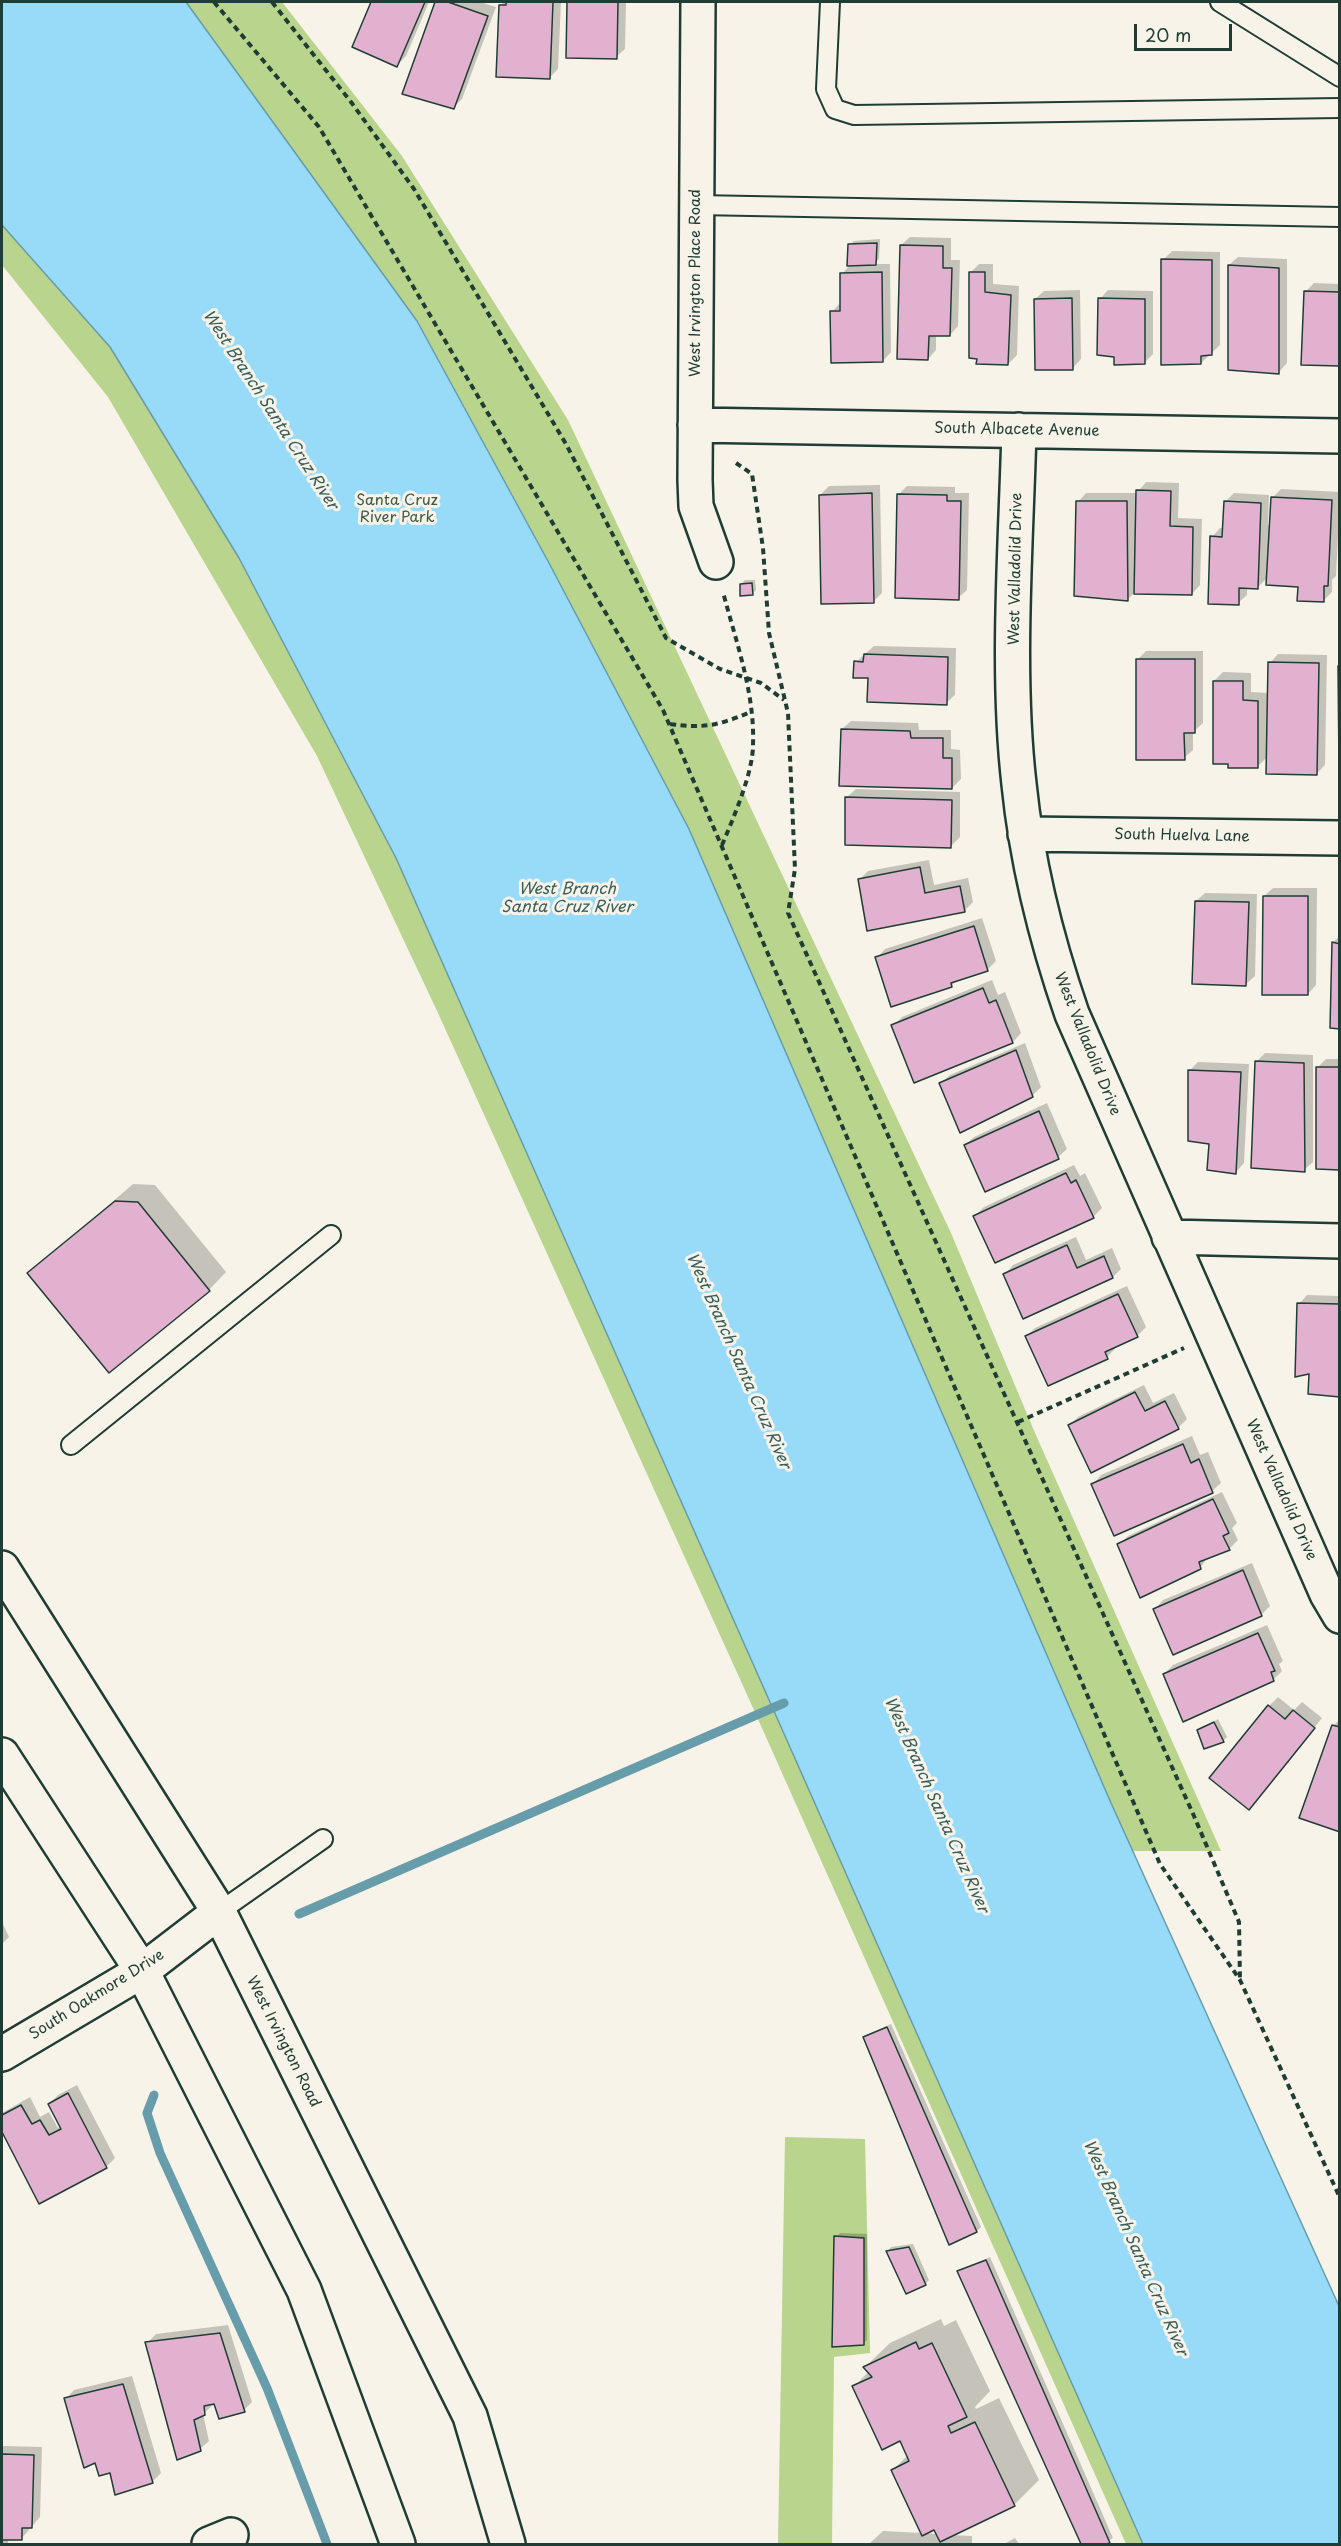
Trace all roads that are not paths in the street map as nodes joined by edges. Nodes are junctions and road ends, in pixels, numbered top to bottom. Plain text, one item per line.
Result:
1 (698, 2) edge
2 (830, 2) edge
3 (1220, 2) edge
4 (1340, 77) edge
5 (1340, 108) edge
6 (697, 206) junction
7 (1340, 217) edge
8 (695, 425) junction
9 (1019, 430) junction
10 (1340, 436) edge
11 (716, 562) road end
12 (1025, 834) junction
13 (1340, 838) edge
14 (331, 1235) dead end
15 (1169, 1237) junction
16 (1340, 1241) edge
17 (71, 1445) dead end
18 (2, 1568) edge
19 (1340, 1616) edge
20 (2, 1755) edge
21 (323, 1839) dead end
22 (219, 1912) junction
23 (142, 1971) junction
24 (2, 2054) edge
25 (398, 2544) edge
26 (508, 2544) edge

1 - 6 street, West Irvington Place Road
2 - 5 lane
3 - 4 lane
6 - 7 lane
6 - 8 street, West Irvington Place Road
8 - 9 street, South Albacete Avenue
8 - 11 street, West Irvington Place Road
9 - 10 street, South Albacete Avenue
9 - 12 street, West Valladolid Drive
12 - 13 street, South Huelva Lane
12 - 15 street, West Valladolid Drive
14 - 17 lane
15 - 16 street
15 - 19 street, West Valladolid Drive
18 - 22 street, West Irvington Road
20 - 23 street
21 - 22 lane
22 - 23 street, South Oakmore Drive
22 - 26 street, West Irvington Road
23 - 24 street, South Oakmore Drive
23 - 25 street

